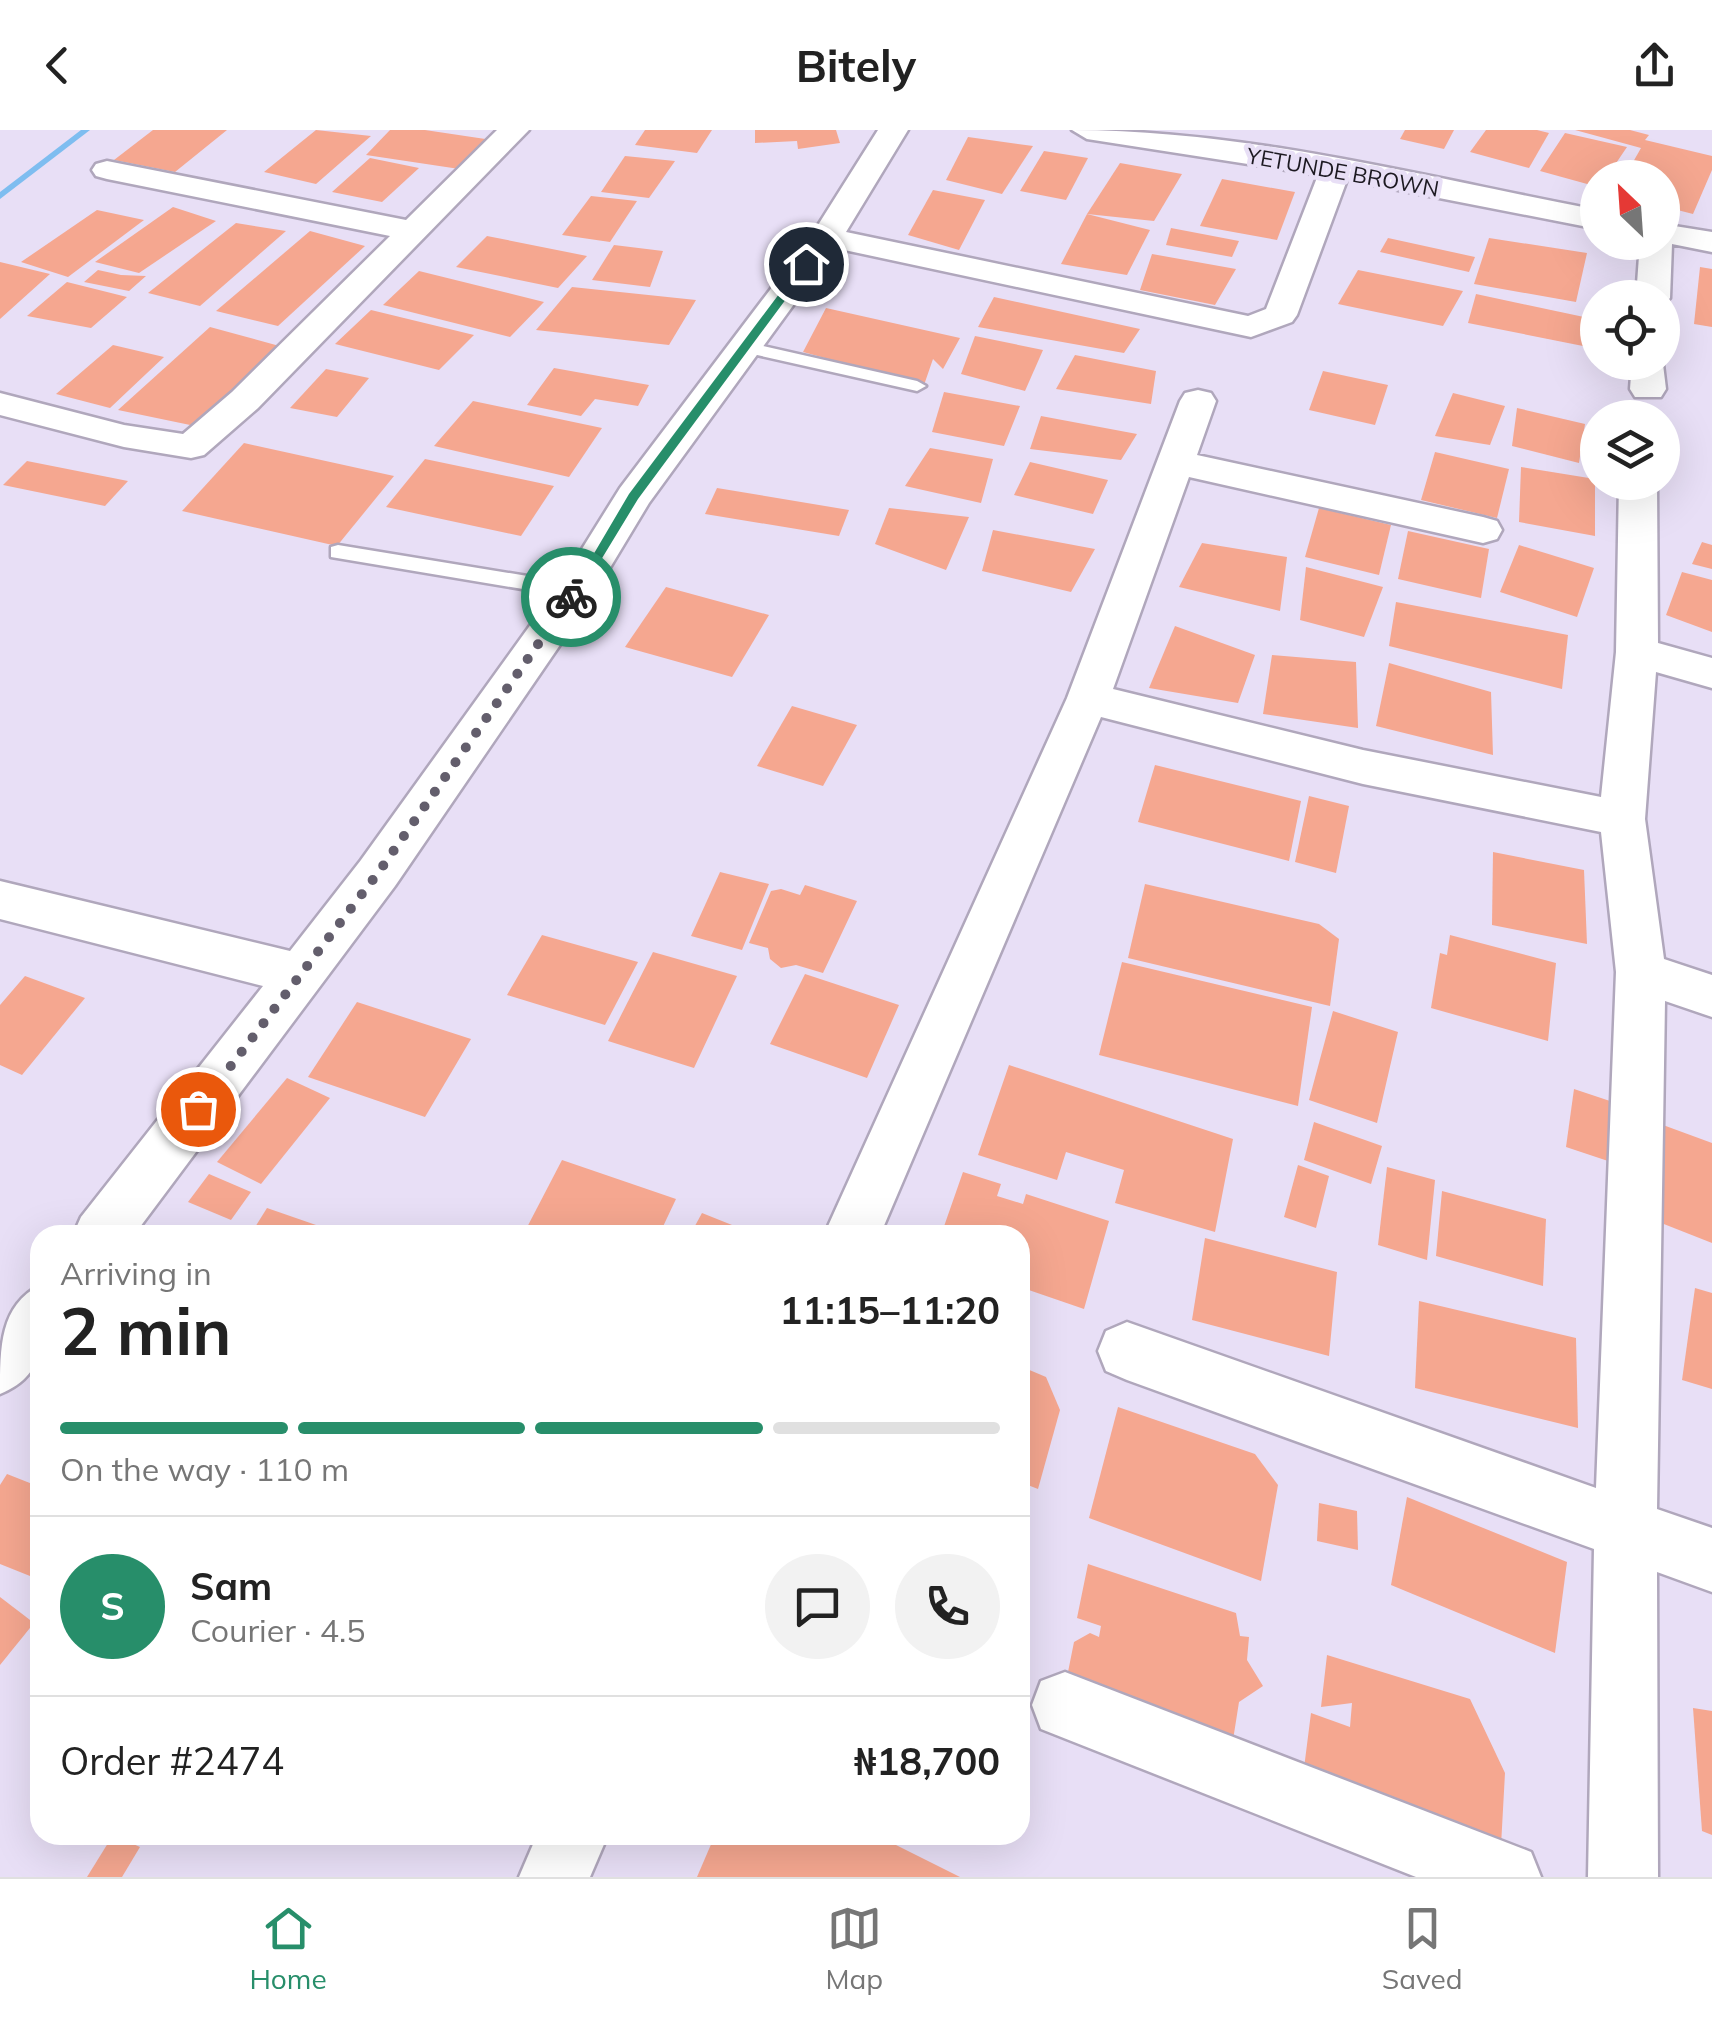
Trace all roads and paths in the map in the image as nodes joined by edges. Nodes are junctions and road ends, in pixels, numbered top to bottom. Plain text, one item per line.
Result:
1 (514, 130) edge
2 (893, 130) edge
3 (1087, 130) edge
4 (1336, 169) junction
5 (107, 170) dead end
6 (1580, 216) edge
7 (412, 231) junction
8 (1680, 236) edge
9 (827, 237) junction
10 (1712, 242) edge
11 (745, 347) junction
12 (917, 386) dead end
13 (1198, 401) dead end
14 (0, 404) edge
15 (1176, 462) junction
16 (1638, 500) edge
17 (1483, 530) dead end
18 (338, 552) dead end
19 (576, 590) junction
20 (1638, 652) junction
21 (1712, 673) edge
22 (1088, 698) junction
23 (1622, 819) junction
24 (0, 900) edge
25 (1640, 972) junction
26 (298, 974) junction
27 (1712, 996) edge
28 (109, 1225) edge
29 (856, 1225) edge
30 (30, 1326) edge
31 (1127, 1351) dead end
32 (0, 1365) edge
33 (1626, 1525) junction
34 (1712, 1560) edge
35 (1065, 1704) dead end
36 (569, 1845) edge
37 (554, 1877) edge
38 (1506, 1877) edge
39 (1623, 1877) edge

1 - 7 street
2 - 9 street
3 - 4 street, YETUNDE BROWN
4 - 6 street, YETUNDE BROWN
4 - 9 street
5 - 7 street
7 - 14 street
8 - 10 street
9 - 11 street
11 - 12 lane
11 - 19 street
13 - 15 street
15 - 17 street
15 - 22 street
16 - 20 street
18 - 19 lane
19 - 26 street
20 - 21 street
20 - 23 street
22 - 23 street
22 - 29 street
23 - 25 street
24 - 26 street
25 - 27 street
25 - 33 street
26 - 28 street
30 - 32 street
31 - 33 street
33 - 34 street
33 - 39 street
35 - 38 street
36 - 37 street

